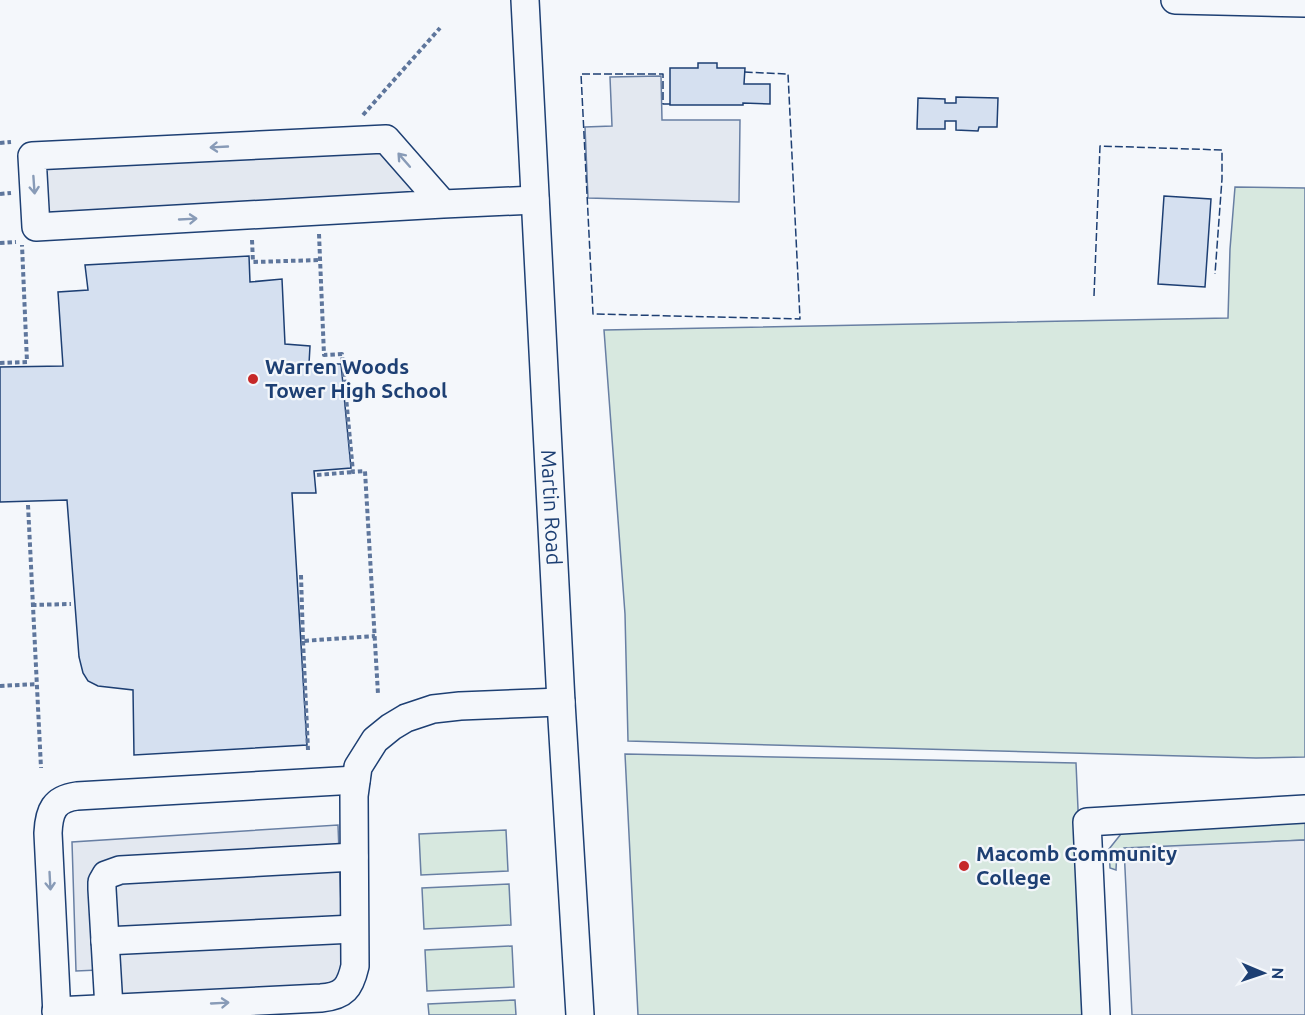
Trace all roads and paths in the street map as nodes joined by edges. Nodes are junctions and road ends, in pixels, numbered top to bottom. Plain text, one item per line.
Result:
1 (525, 0) edge
2 (1175, 0) edge
3 (1305, 3) edge
4 (440, 28) dead end
5 (362, 116) dead end
6 (535, 201) junction
7 (443, 204) junction
8 (318, 224) dead end
9 (252, 240) dead end
10 (21, 242) dead end
11 (320, 260) junction
12 (0, 363) edge
13 (353, 472) junction
14 (317, 475) dead end
15 (28, 505) dead end
16 (301, 575) dead end
17 (71, 604) dead end
18 (33, 605) junction
19 (375, 636) junction
20 (303, 641) junction
21 (37, 684) junction
22 (0, 686) edge
23 (378, 694) dead end
24 (561, 702) junction
25 (308, 750) dead end
26 (41, 768) dead end
27 (356, 780) junction
28 (1305, 809) edge
29 (354, 857) junction
30 (354, 929) junction
31 (105, 941) junction
32 (109, 1008) junction
33 (57, 1013) edge
34 (580, 1015) edge
35 (1096, 1015) edge

1 - 6 street, Martin Road
2 - 3 street
4 - 5 path
6 - 7 street
6 - 24 street, Martin Road
7 -> 7 street
8 - 11 path
9 - 11 path
10 - 12 path
11 - 13 path
13 - 14 path
13 - 19 path
15 - 18 path
16 - 20 path
17 - 18 path
18 - 21 path
19 - 20 path
19 - 23 path
20 - 25 path
21 - 22 path
21 - 26 path
24 - 27 street
24 - 34 street, Martin Road
27 - 29 street
27 -> 33 street
28 - 35 street
29 - 30 street
29 - 31 street
30 - 31 street
32 -> 30 street
31 - 32 street
32 - 33 street

